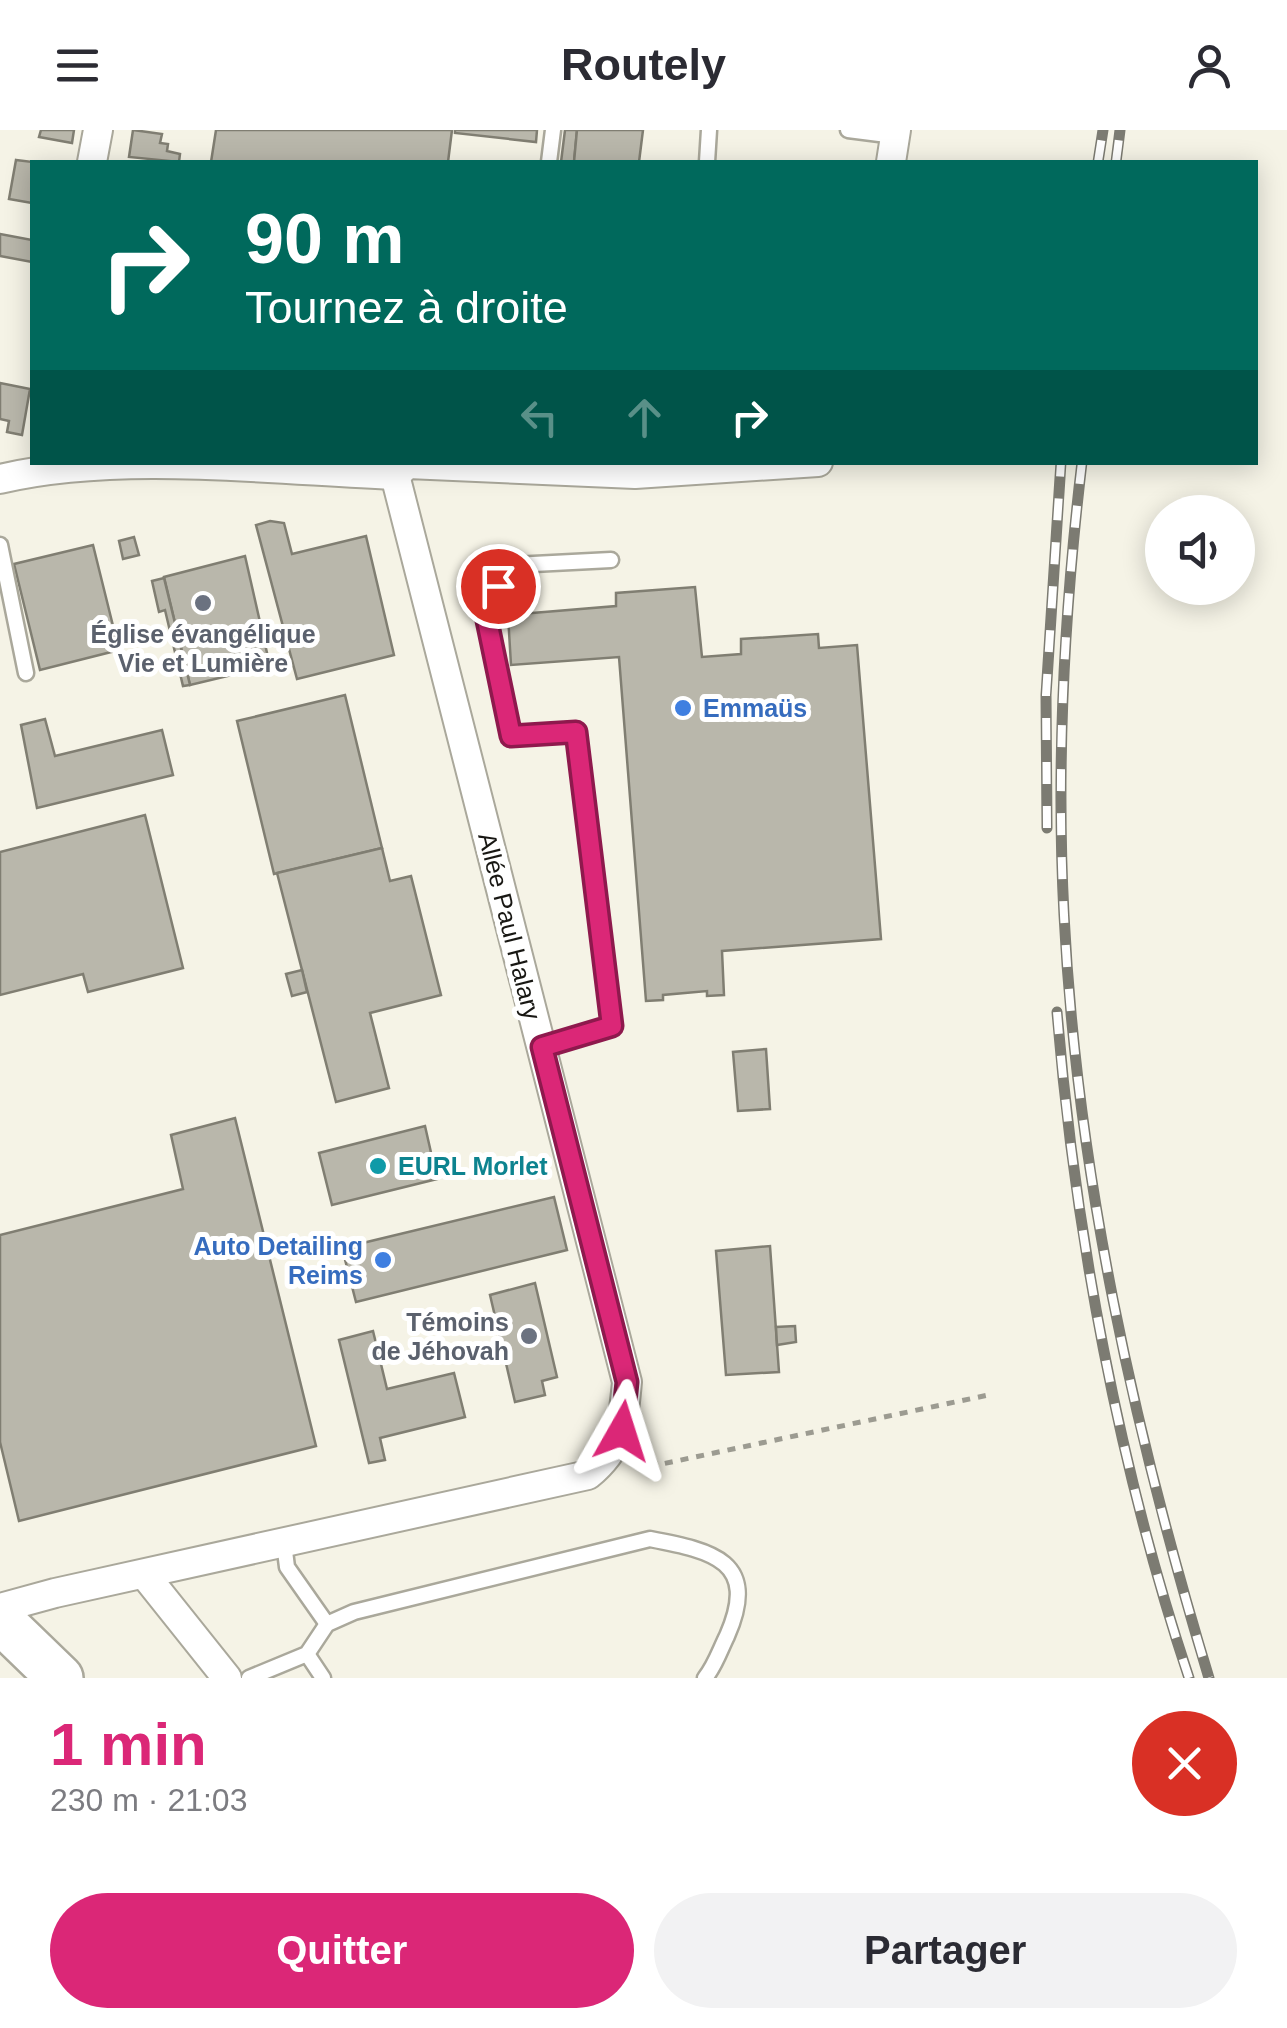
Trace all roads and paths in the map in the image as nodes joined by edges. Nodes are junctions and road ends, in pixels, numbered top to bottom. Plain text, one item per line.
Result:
1 (98, 130) edge
2 (552, 130) edge
3 (709, 130) edge
4 (848, 130) edge
5 (894, 143) edge
6 (92, 160) edge
7 (549, 160) edge
8 (706, 160) edge
9 (407, 465) edge
10 (431, 465) edge
11 (772, 465) edge
12 (41, 466) edge
13 (395, 475) junction
14 (0, 479) edge
15 (0, 545) edge
16 (610, 560) dead end
17 (26, 673) dead end
18 (542, 1047) junction
19 (993, 1394) dead end
20 (605, 1461) junction
21 (284, 1543) junction
22 (144, 1574) junction
23 (0, 1608) edge
24 (0, 1620) edge
25 (327, 1624) junction
26 (307, 1654) junction
27 (0, 1663) edge
28 (16, 1678) edge
29 (60, 1678) edge
30 (227, 1678) edge
31 (249, 1678) edge
32 (323, 1678) edge
33 (705, 1678) edge

1 - 6 street
2 - 7 lane
3 - 8 lane
4 - 5 lane
9 - 13 street
10 - 11 street
12 - 13 street
12 - 14 street
13 - 18 street, Allée Paul Halary
15 - 17 lane
16 - 18 lane
18 - 20 street, Allée Paul Halary
19 - 20 path
20 - 21 street
21 - 22 street
21 - 25 lane
22 - 23 street
22 - 30 street
24 - 29 highway
25 - 26 lane
25 - 33 lane
26 - 31 lane
26 - 32 lane
27 - 28 highway

